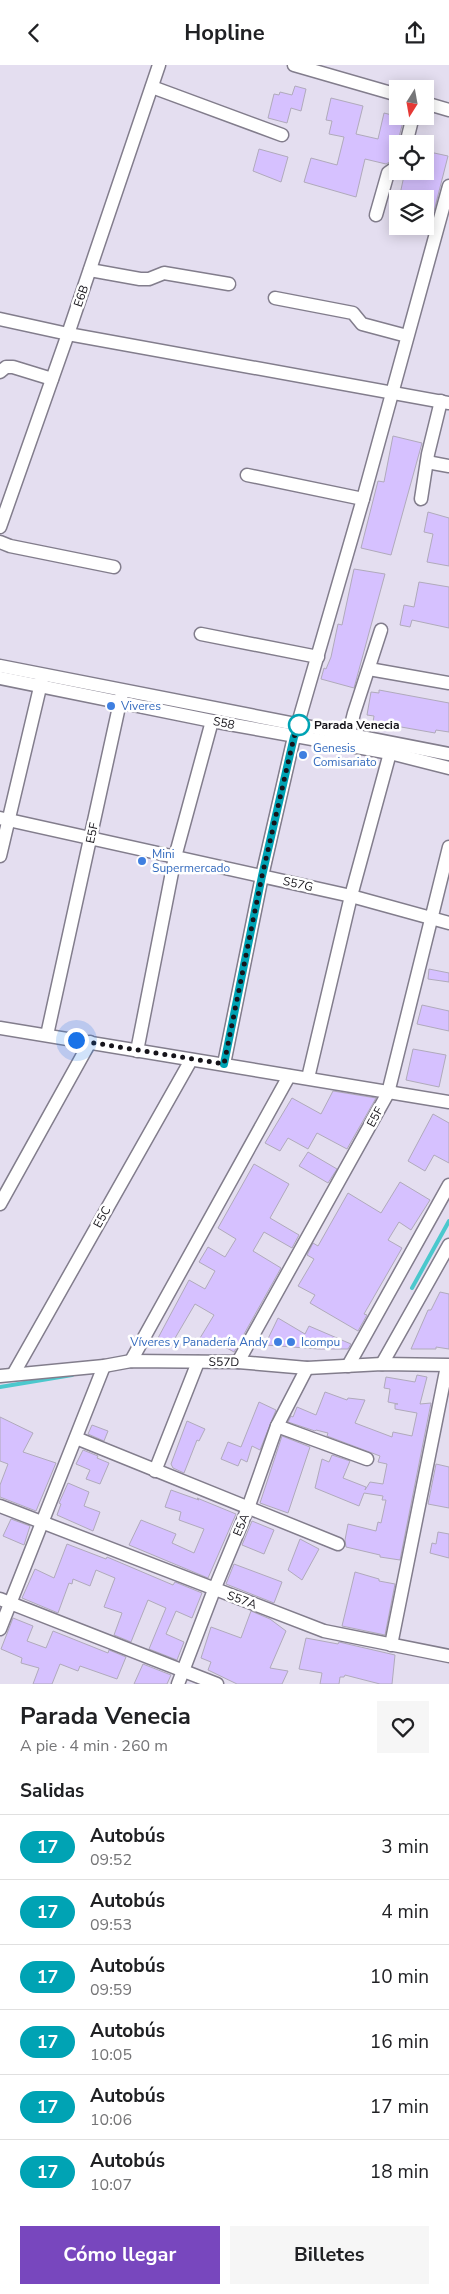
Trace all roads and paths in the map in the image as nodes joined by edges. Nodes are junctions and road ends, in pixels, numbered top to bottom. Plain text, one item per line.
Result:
1 (159, 65) edge
2 (294, 65) edge
3 (152, 87) junction
4 (389, 92) edge
5 (434, 106) edge
6 (449, 110) edge
7 (282, 135) dead end
8 (389, 172) edge
9 (449, 186) edge
10 (376, 215) dead end
11 (90, 270) junction
12 (229, 284) dead end
13 (275, 297) dead end
14 (0, 319) edge
15 (68, 334) junction
16 (407, 336) junction
17 (0, 372) edge
18 (52, 379) junction
19 (392, 391) junction
20 (445, 402) edge
21 (427, 462) junction
22 (449, 466) edge
23 (247, 475) dead end
24 (363, 499) junction
25 (421, 499) dead end
26 (0, 527) edge
27 (0, 542) edge
28 (114, 567) dead end
29 (382, 630) dead end
30 (201, 633) dead end
31 (318, 657) junction
32 (0, 666) edge
33 (368, 669) junction
34 (0, 678) edge
35 (41, 680) junction
36 (449, 683) edge
37 (122, 696) junction
38 (212, 721) junction
39 (299, 725) junction
40 (294, 737) junction
41 (347, 740) junction
42 (390, 753) junction
43 (449, 754) edge
44 (449, 768) edge
45 (4, 819) edge
46 (91, 837) junction
47 (449, 847) edge
48 (0, 856) edge
49 (175, 857) junction
50 (262, 876) junction
51 (351, 896) junction
52 (432, 919) junction
53 (449, 923) edge
54 (0, 1028) edge
55 (48, 1035) junction
56 (90, 1042) junction
57 (137, 1051) junction
58 (191, 1060) junction
59 (224, 1064) junction
60 (289, 1076) junction
61 (308, 1078) junction
62 (388, 1093) junction
63 (449, 1102) edge
64 (449, 1185) edge
65 (0, 1204) edge
66 (449, 1246) edge
67 (131, 1361) junction
68 (198, 1362) junction
69 (238, 1362) junction
70 (382, 1364) junction
71 (448, 1365) edge
72 (104, 1366) junction
73 (348, 1366) junction
74 (307, 1368) junction
75 (14, 1373) junction
76 (0, 1376) edge
77 (277, 1425) junction
78 (76, 1438) junction
79 (367, 1459) dead end
80 (155, 1471) junction
81 (0, 1506) edge
82 (248, 1508) junction
83 (43, 1522) junction
84 (338, 1544) dead end
85 (214, 1590) junction
86 (5, 1601) edge
87 (0, 1629) edge
88 (390, 1645) junction
89 (449, 1656) edge
90 (184, 1670) junction
91 (178, 1684) edge
92 (217, 1684) edge

1 - 3 street, E6B
2 - 4 street
3 - 7 street
3 - 11 street, E6B
5 - 6 street
8 - 10 street
9 - 16 street
11 - 12 street
11 - 15 street, E6B
13 - 16 street
14 - 15 street
15 - 18 street, E6B
15 - 19 street
16 - 19 street
17 - 18 street
18 - 26 street, E6B
19 - 20 street
19 - 24 street
20 - 21 street
21 - 22 street
21 - 25 street
23 - 24 street
24 - 31 street
27 - 28 street
29 - 33 street
30 - 31 street
31 - 39 street
32 - 35 street, S58
33 - 36 street
33 - 41 street
34 - 35 street, S58
35 - 37 street, S58
35 - 45 street
37 - 38 street, S58
37 - 39 street, S58
37 - 46 street, E5F
38 - 40 street, S58
38 - 49 street
39 - 40 street
39 - 41 street, S58
40 - 41 street, S58
40 - 50 street
41 - 42 street, S58
41 - 43 street, S58
42 - 44 street, S58
42 - 51 street
45 - 46 street, S57G
45 - 48 street
46 - 49 street, S57G
46 - 55 street, E5F
47 - 52 street, E5F
49 - 50 street, S57G
49 - 57 street
50 - 51 street, S57G
50 - 59 street
51 - 52 street, S57G
51 - 61 street
52 - 53 street, S57G
52 - 62 street, E5F
54 - 55 street
55 - 56 street
56 - 57 street
56 - 65 street
57 - 58 street
58 - 59 street
58 - 75 street, E5C
59 - 60 street
60 - 61 street
60 - 67 street
61 - 62 street
62 - 63 street
62 - 69 street, E5F
64 - 73 street
66 - 70 street
67 - 68 street, S57D
67 - 72 street, S57D
68 - 69 street, S57D
68 - 80 street
69 - 74 street, S57D
70 - 71 street, S57D
70 - 73 street, S57D
71 - 88 street
72 - 75 street, S57D
72 - 78 street
73 - 74 street, S57D
74 - 77 street, E5A
75 - 76 street, S57D
77 - 79 street
77 - 82 street, E5A
78 - 80 street
78 - 83 street
80 - 82 street
81 - 83 street, S57A
82 - 84 street
82 - 85 street, E5A
83 - 85 street, S57A
83 - 86 street
85 - 88 street, S57A
85 - 90 street, E5A
86 - 87 street
86 - 90 street
88 - 89 street, S57A
90 - 91 street, E5A
90 - 92 street

